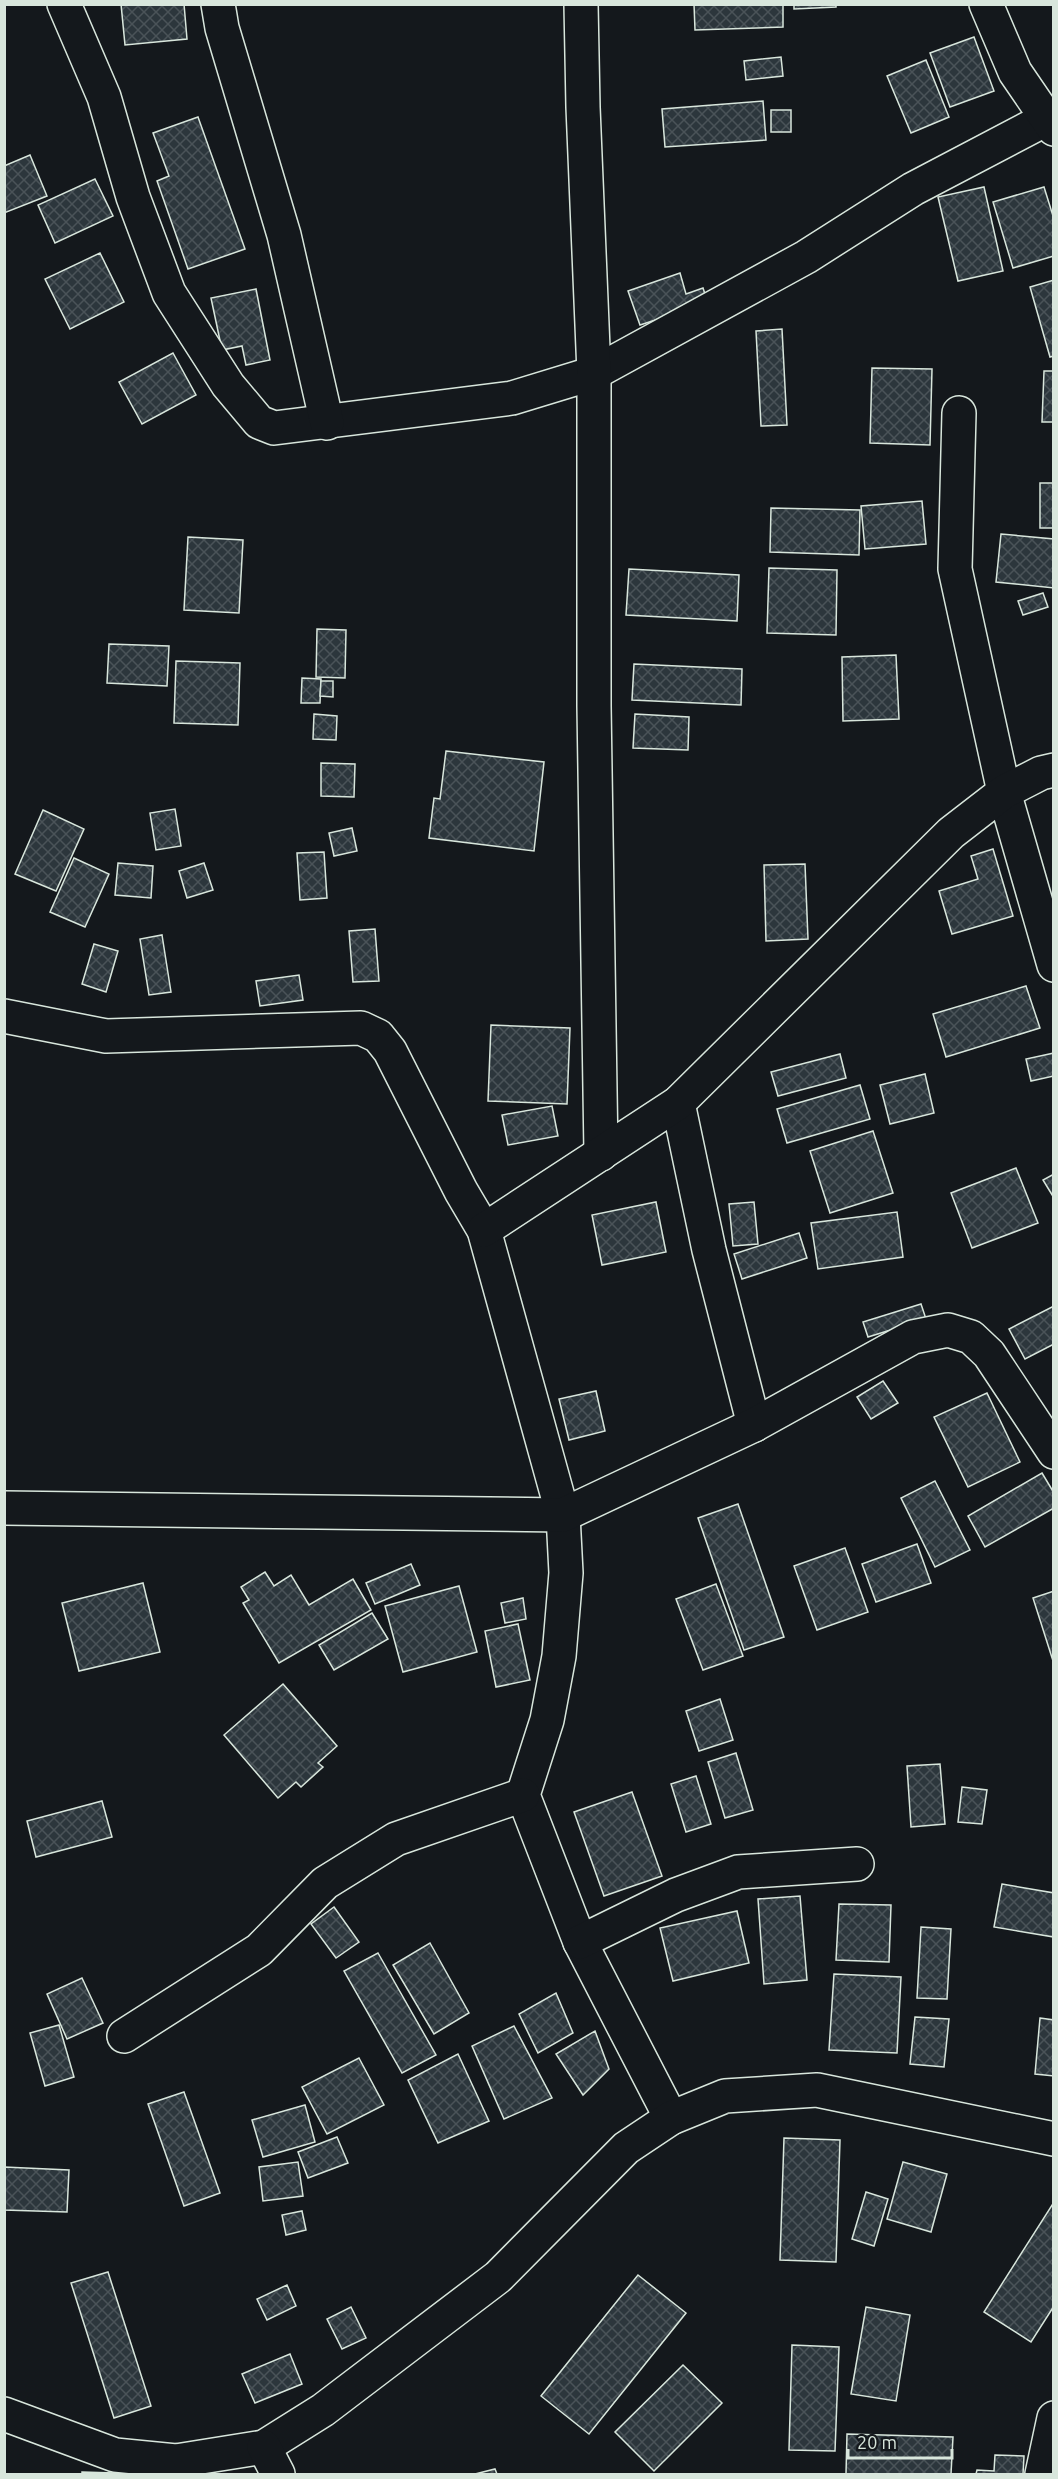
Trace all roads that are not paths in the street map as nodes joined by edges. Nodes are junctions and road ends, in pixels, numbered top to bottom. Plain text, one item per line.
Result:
1 (64, 4) edge
2 (218, 4) edge
3 (581, 4) edge
4 (986, 4) edge
5 (1051, 120) edge
6 (594, 373) junction
7 (959, 413) dead end
8 (327, 423) junction
9 (1053, 770) edge
10 (1004, 792) junction
11 (1053, 965) edge
12 (4, 1016) edge
13 (678, 1103) junction
14 (601, 1154) junction
15 (484, 1230) junction
16 (754, 1425) junction
17 (1053, 1452) edge
18 (4, 1508) edge
19 (563, 1515) junction
20 (523, 1795) junction
21 (857, 1864) dead end
22 (580, 1942) junction
23 (124, 2036) dead end
24 (672, 2118) junction
25 (1053, 2139) edge
26 (4, 2414) edge
27 (1053, 2418) edge
28 (271, 2461) edge
29 (1042, 2475) edge

1 - 8 street
2 - 8 street
3 - 6 street
4 - 5 street
5 - 6 street
6 - 8 street
6 - 14 street
7 - 10 street
9 - 10 street
10 - 11 street
10 - 13 street
12 - 15 street
13 - 14 street
13 - 16 street
14 - 15 street
15 - 19 street
16 - 17 street
16 - 19 street
18 - 19 street
19 - 20 street
20 - 22 street
20 - 23 street
21 - 22 street
22 - 24 street
24 - 25 street
24 - 28 street
26 - 28 street
27 - 29 street

